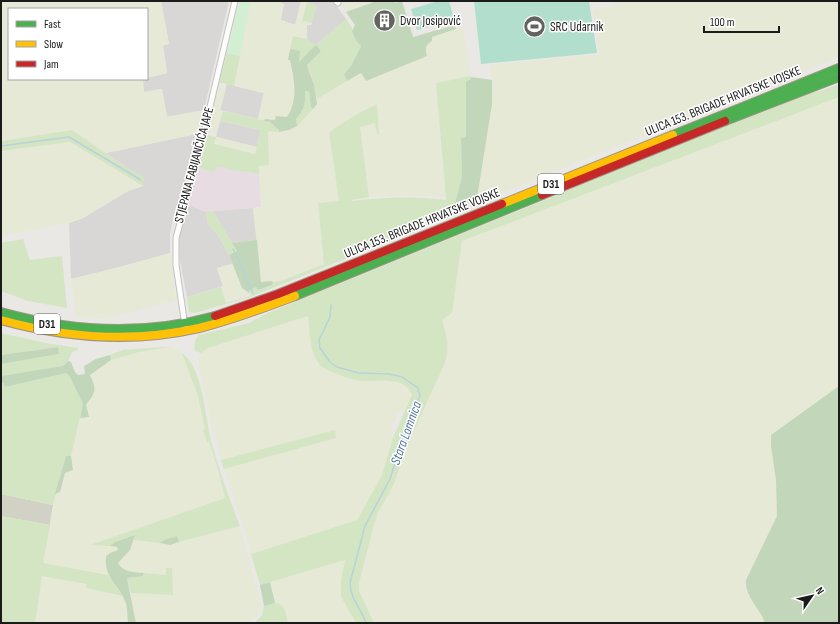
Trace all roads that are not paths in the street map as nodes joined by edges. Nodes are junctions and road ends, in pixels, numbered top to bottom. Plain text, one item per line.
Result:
1 (235, 1) edge
2 (839, 68) edge
3 (839, 77) edge
4 (1, 312) edge
5 (1, 320) edge
6 (185, 327) junction

1 - 6 street, STJEPANA FABIJANČIĆA JAPE
2 - 6 main road, ULICA 153. BRIGADE HRVATSKE VOJSKE / D31
3 - 6 main road, ULICA 153. BRIGADE HRVATSKE VOJSKE / D31
4 - 6 main road, ULICA 153. BRIGADE HRVATSKE VOJSKE / D31
5 - 6 main road, ULICA 153. BRIGADE HRVATSKE VOJSKE / D31

